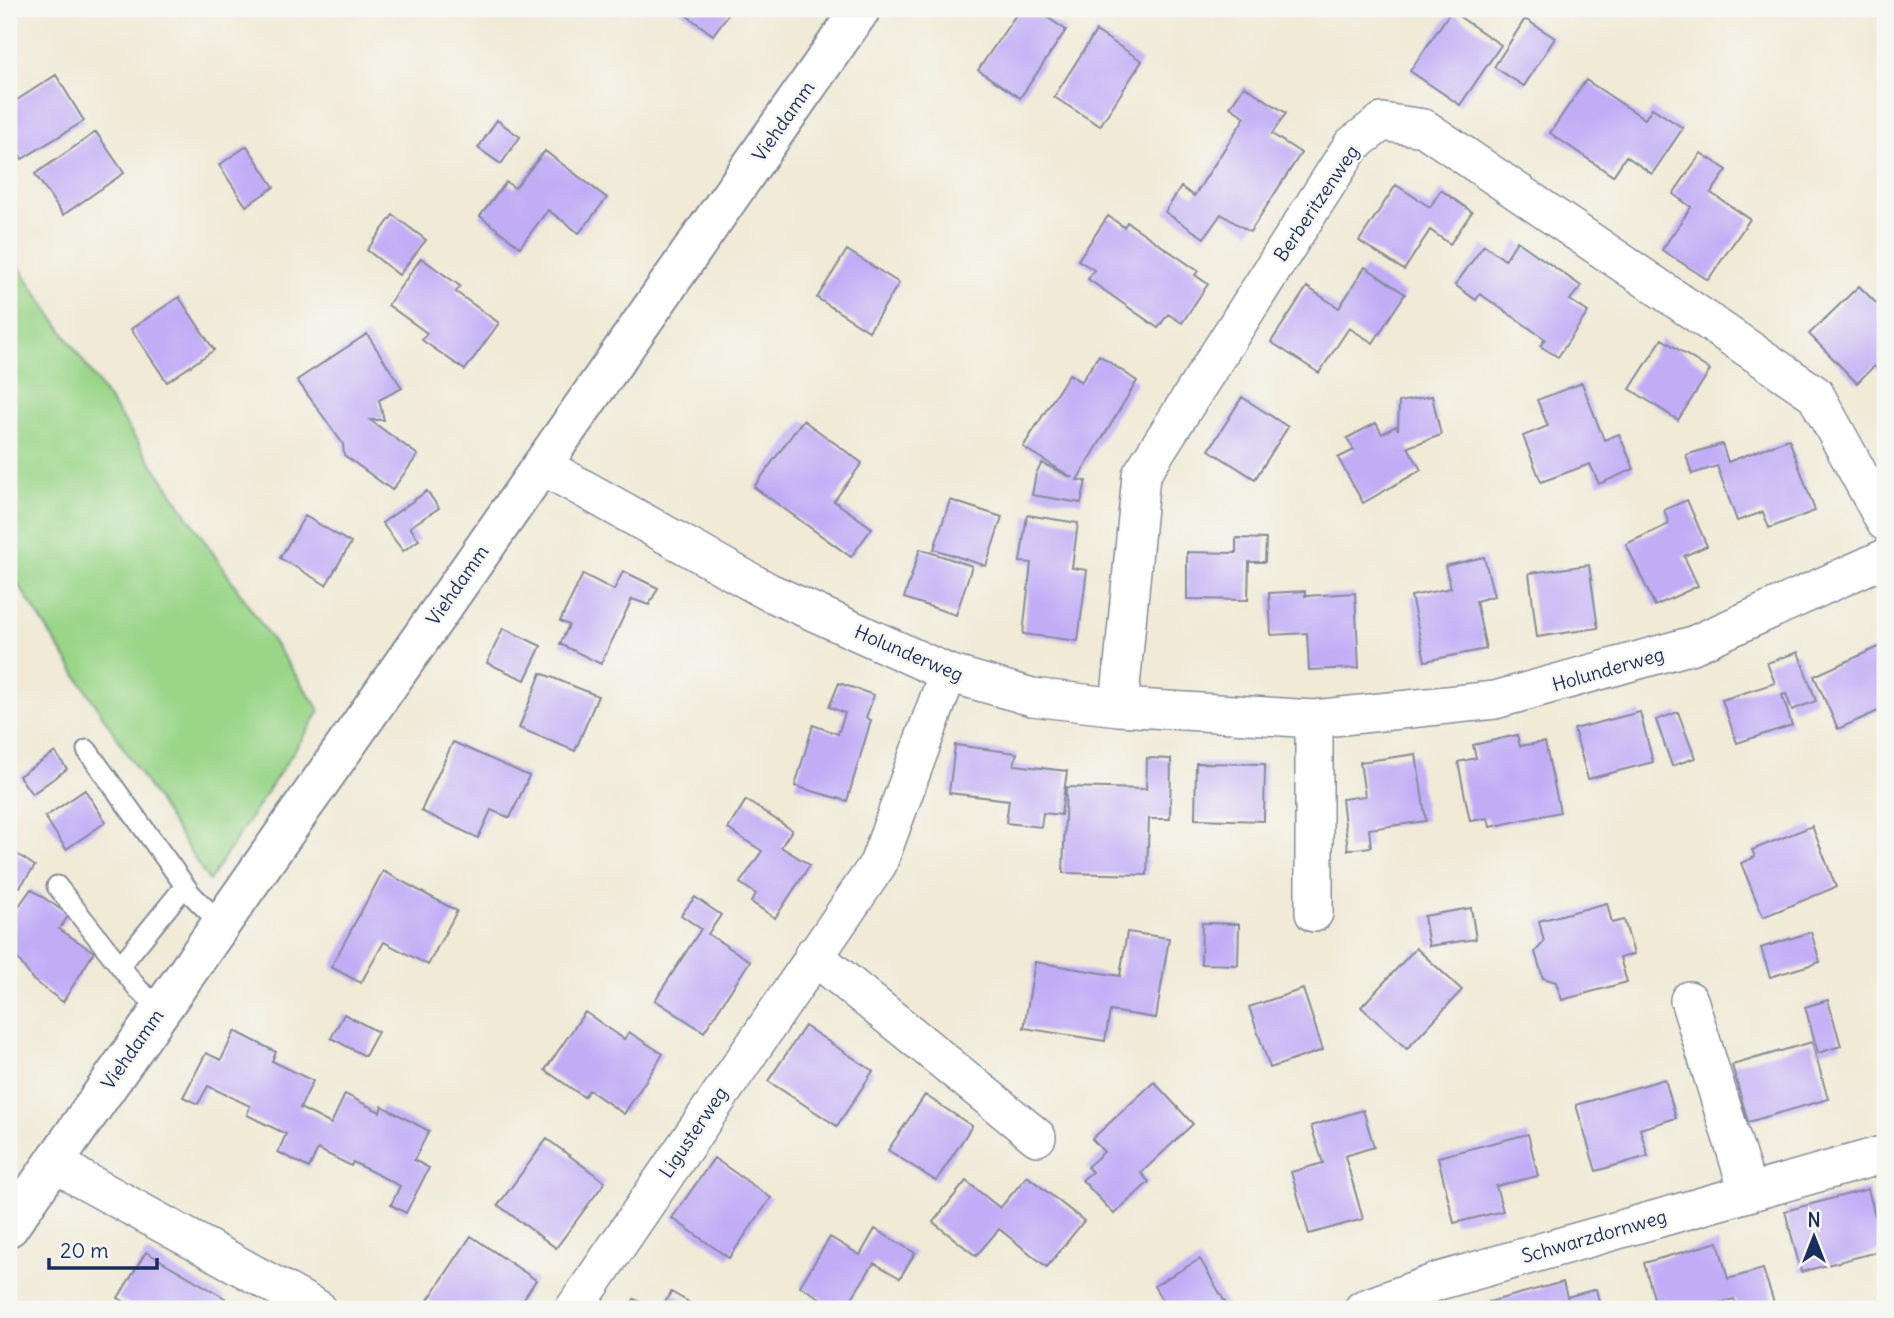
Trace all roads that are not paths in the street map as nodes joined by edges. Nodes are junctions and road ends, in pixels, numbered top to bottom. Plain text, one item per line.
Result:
1 (861, 9) edge
2 (541, 465) junction
3 (1885, 522) edge
4 (1885, 558) edge
5 (948, 673) junction
6 (1119, 708) junction
7 (1314, 719) junction
8 (87, 750) dead end
9 (57, 886) dead end
10 (185, 886) junction
11 (1314, 913) dead end
12 (220, 924) junction
13 (813, 956) junction
14 (120, 966) junction
15 (1689, 1000) dead end
16 (161, 1008) junction
17 (1037, 1137) dead end
18 (1885, 1154) edge
19 (54, 1161) junction
20 (1748, 1191) junction
21 (9, 1227) edge
22 (1443, 1295) edge
23 (317, 1309) edge
24 (574, 1309) edge
25 (1363, 1309) edge

1 - 2 main road, Viehdamm
2 - 5 street, Holunderweg
2 - 12 main road, Viehdamm
3 - 6 street, Berberitzenweg
4 - 7 street, Holunderweg
5 - 6 street, Holunderweg
5 - 13 street, Ligusterweg
6 - 7 street, Holunderweg
7 - 11 street
8 - 10 lane
9 - 14 lane
10 - 12 lane
10 - 14 lane
12 - 16 main road, Viehdamm
13 - 17 street
13 - 24 street, Ligusterweg
14 - 16 lane
15 - 20 street
16 - 19 main road, Viehdamm
18 - 20 street, Schwarzdornweg
19 - 21 main road, Viehdamm
19 - 23 street
20 - 22 street, Schwarzdornweg
22 - 25 street, Schwarzdornweg

